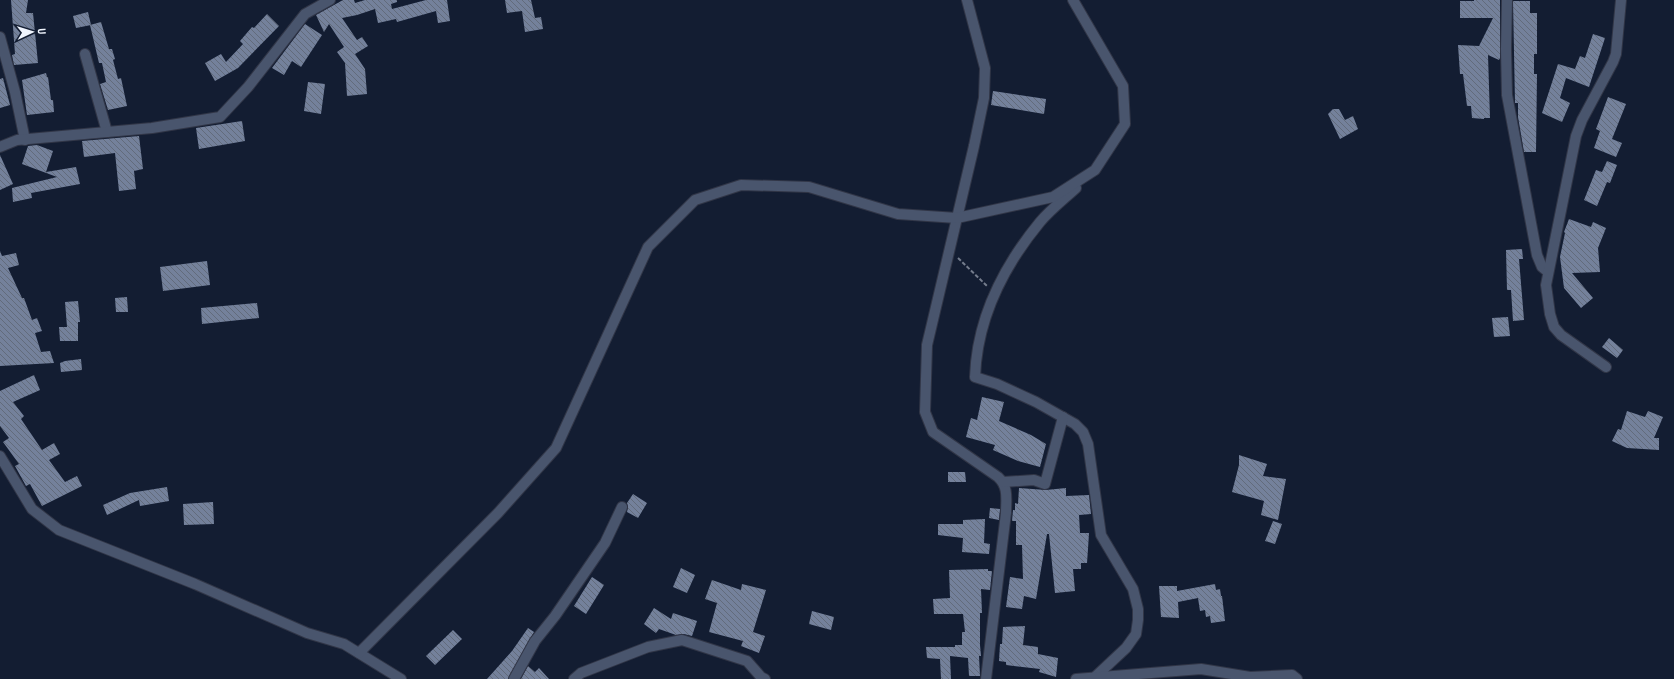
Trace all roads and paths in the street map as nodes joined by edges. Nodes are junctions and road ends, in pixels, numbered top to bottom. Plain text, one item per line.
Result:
1 (330, 0) edge
2 (967, 0) edge
3 (1073, 0) edge
4 (1507, 0) edge
5 (1621, 0) edge
6 (0, 37) edge
7 (85, 54) dead end
8 (107, 132) junction
9 (25, 140) junction
10 (0, 147) edge
11 (1095, 170) junction
12 (957, 218) junction
13 (949, 250) junction
14 (1548, 272) junction
15 (995, 293) junction
16 (1606, 367) dead end
17 (1063, 417) junction
18 (0, 456) edge
19 (1003, 482) junction
20 (622, 507) dead end
21 (359, 653) junction
22 (1094, 678) junction
23 (401, 679) edge
24 (514, 679) edge
25 (574, 679) edge
26 (765, 679) edge
27 (986, 679) edge
28 (1076, 679) edge
29 (1297, 679) edge

1 - 8 street
2 - 12 street
3 - 11 street
4 - 14 street
5 - 14 street
6 - 9 street
7 - 8 street
8 - 9 street
9 - 10 street
11 - 12 street
11 - 15 street
12 - 13 street
12 - 21 street
13 - 15 path
13 - 19 street
14 - 16 street
15 - 17 street
17 - 19 street
17 - 22 street
18 - 21 street
19 - 27 street
20 - 24 street
21 - 23 street
22 - 28 street
22 - 29 street
25 - 26 street

